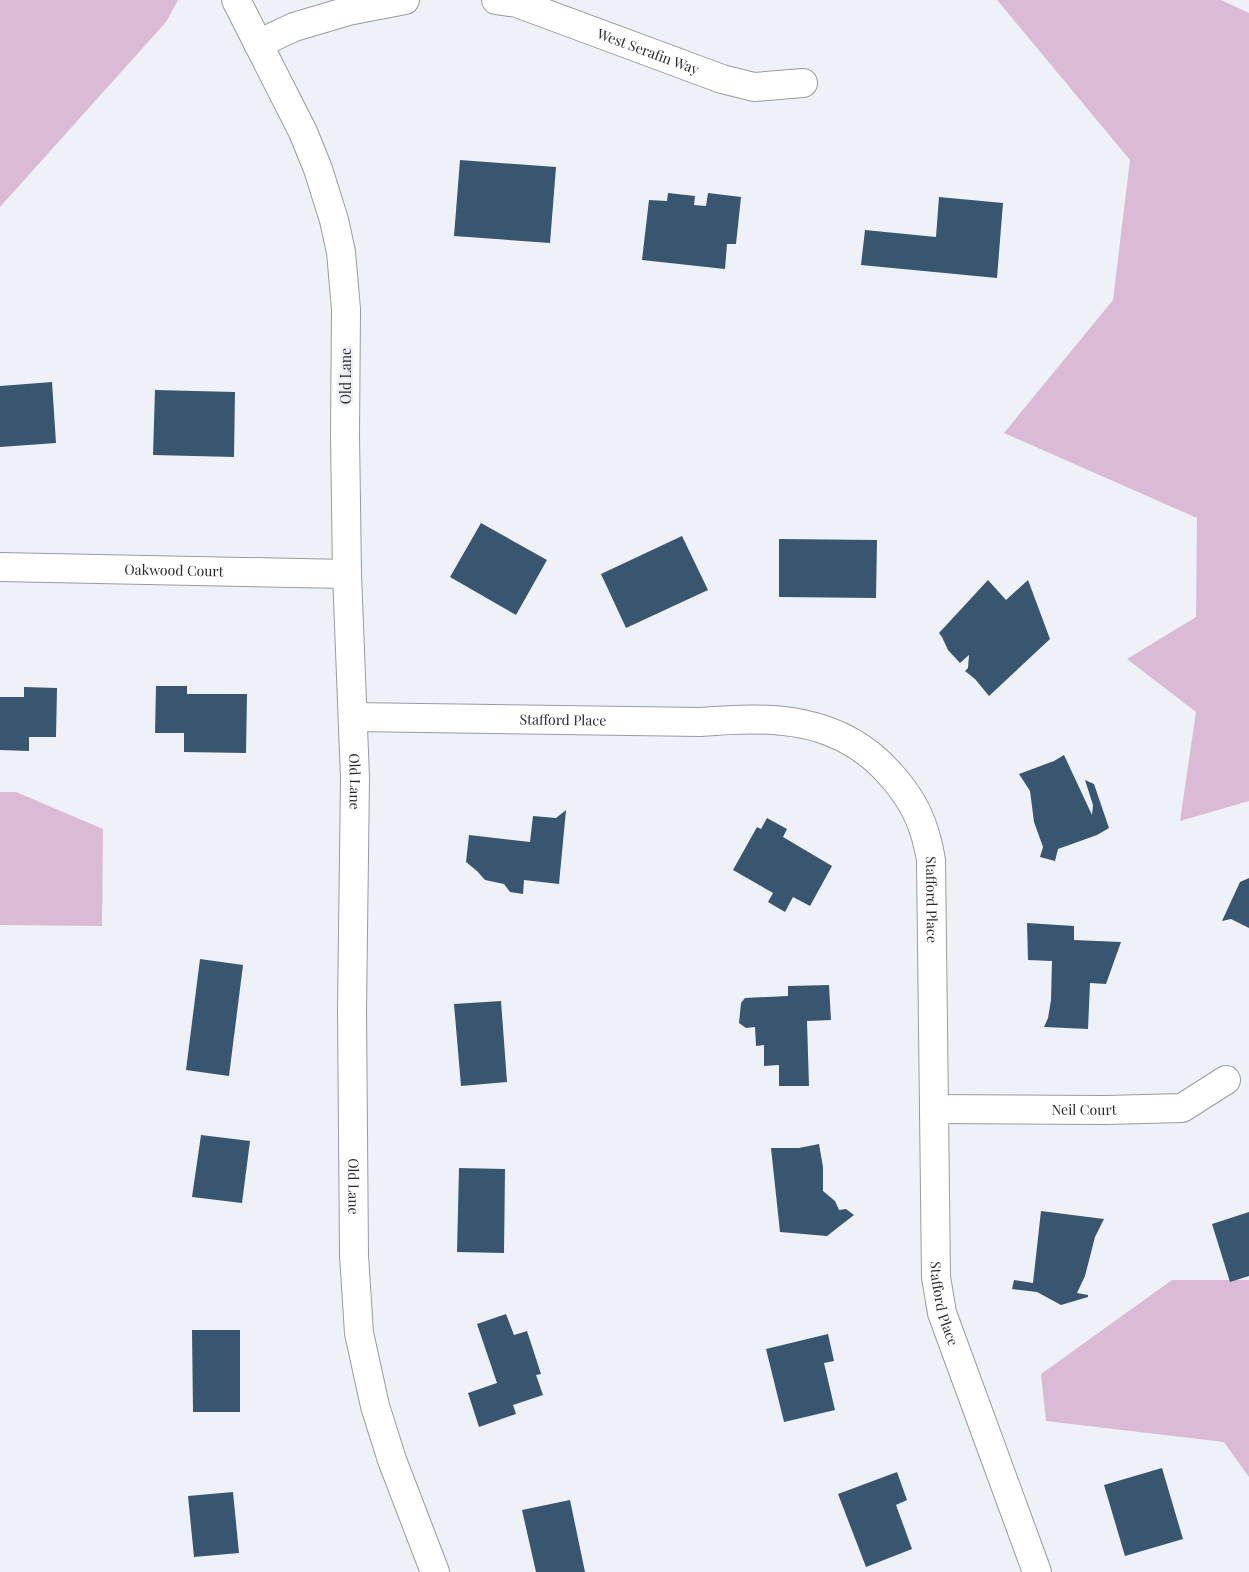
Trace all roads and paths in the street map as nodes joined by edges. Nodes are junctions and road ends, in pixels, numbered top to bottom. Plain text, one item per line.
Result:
1 (236, 0) edge
2 (405, 0) edge
3 (496, 0) edge
4 (258, 44) junction
5 (802, 83) dead end
6 (0, 567) edge
7 (347, 574) junction
8 (353, 717) junction
9 (1226, 1080) dead end
10 (934, 1109) junction
11 (435, 1572) edge
12 (1038, 1572) edge

1 - 4 street, Old Lane
2 - 4 street
3 - 5 street, West Serafin Way
4 - 7 street, Old Lane
6 - 7 street, Oakwood Court
7 - 8 street, Old Lane
8 - 10 street, Stafford Place
8 - 11 street, Old Lane
9 - 10 street, Neil Court
10 - 12 street, Stafford Place

